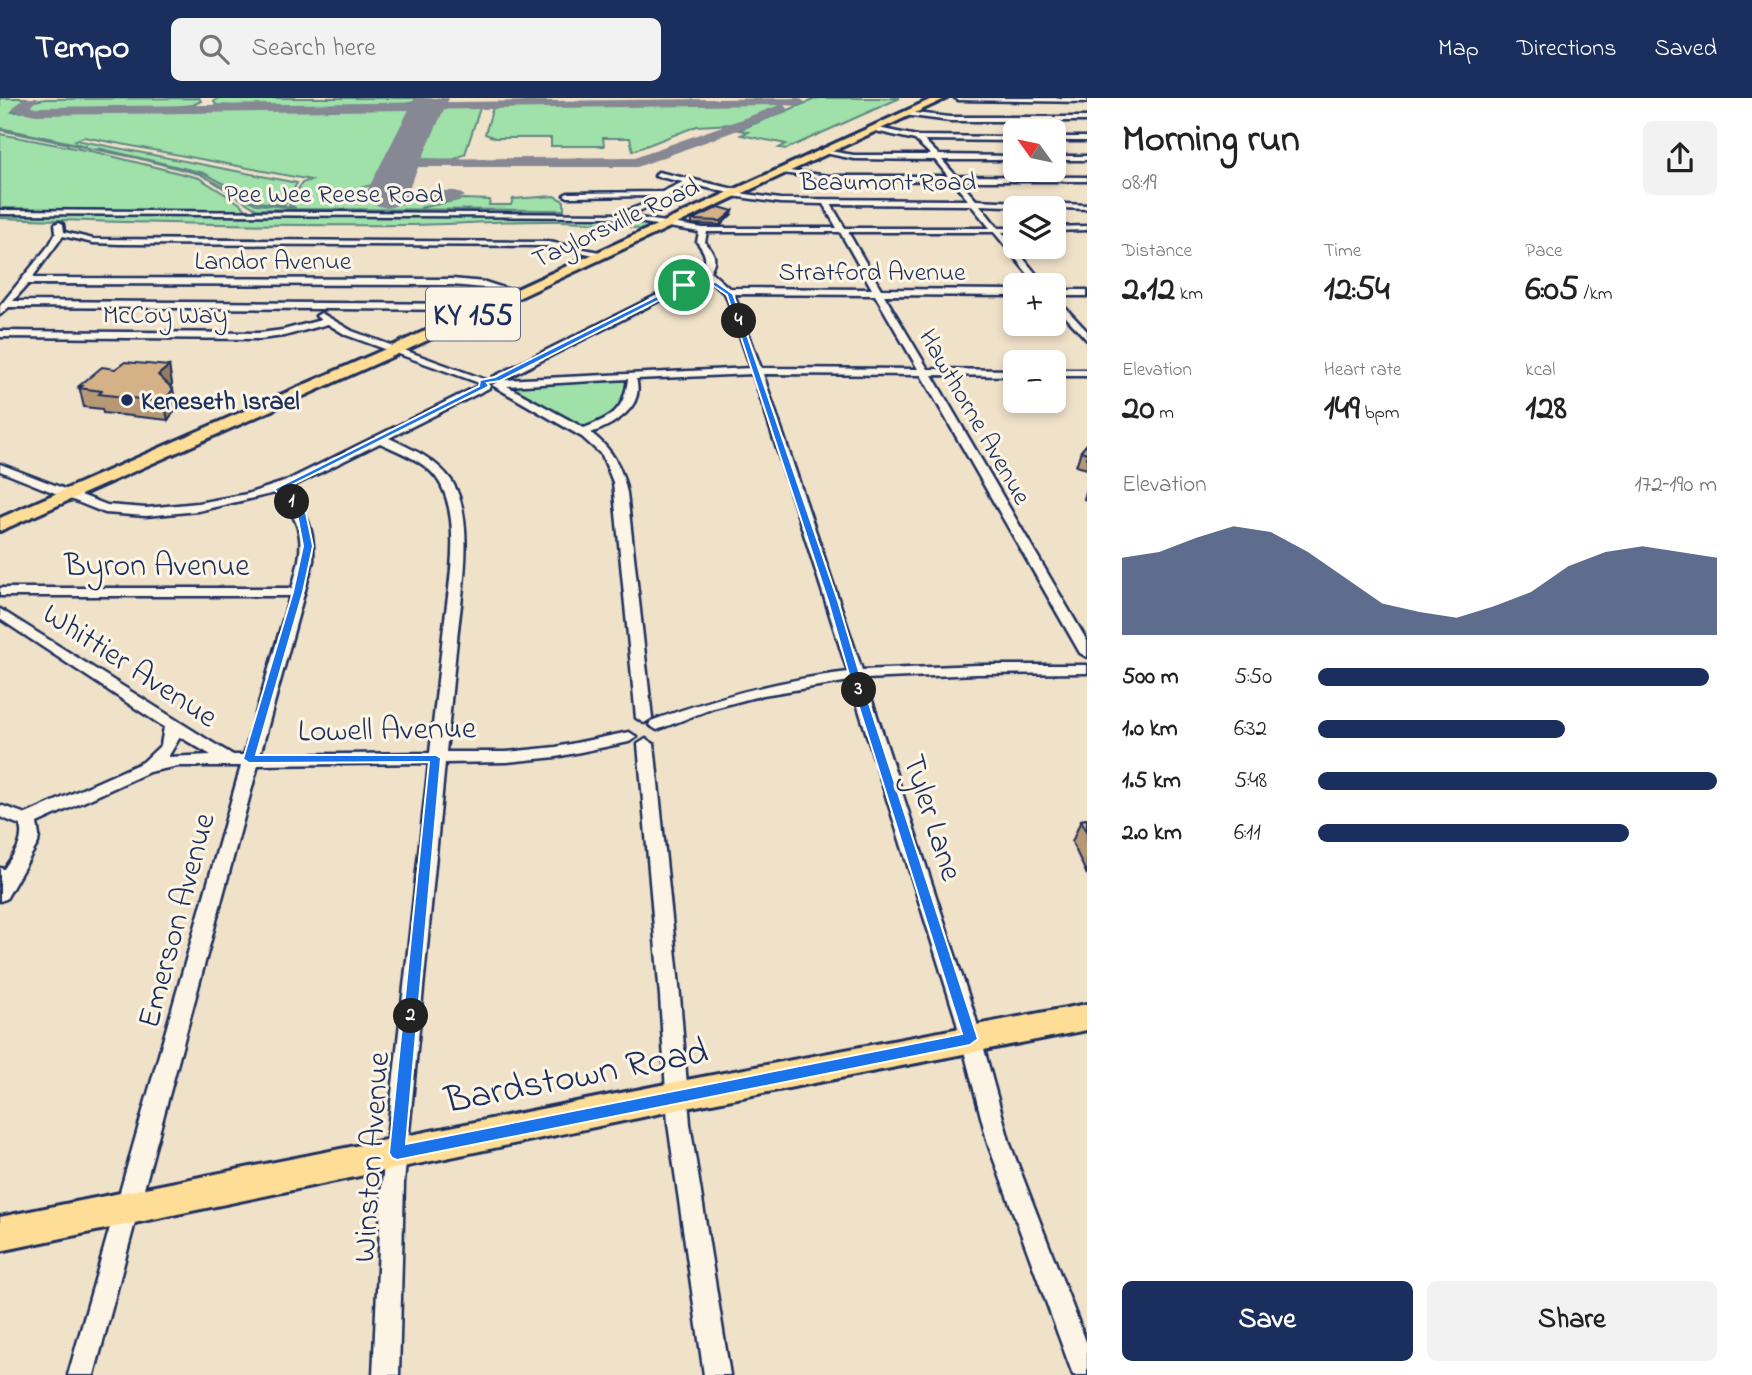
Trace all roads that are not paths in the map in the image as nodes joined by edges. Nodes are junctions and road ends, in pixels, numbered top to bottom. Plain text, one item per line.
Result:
1 (942, 98) edge
2 (958, 98) edge
3 (1087, 100) edge
4 (906, 114) junction
5 (1087, 119) edge
6 (873, 129) junction
7 (917, 138) junction
8 (1003, 139) edge
9 (1066, 139) edge
10 (1087, 139) edge
11 (823, 152) junction
12 (936, 158) junction
13 (1003, 158) edge
14 (1066, 158) edge
15 (1087, 158) edge
16 (781, 172) junction
17 (658, 174) dead end
18 (954, 178) junction
19 (1087, 179) edge
20 (690, 182) junction
21 (734, 193) junction
22 (663, 194) junction
23 (568, 195) dead end
24 (826, 202) junction
25 (972, 202) junction
26 (1087, 207) edge
27 (0, 212) edge
28 (63, 213) junction
29 (620, 216) junction
30 (667, 225) junction
31 (841, 228) junction
32 (1087, 228) edge
33 (994, 229) junction
34 (1003, 229) edge
35 (1066, 229) edge
36 (703, 230) junction
37 (60, 233) junction
38 (605, 254) junction
39 (706, 272) junction
40 (1031, 273) edge
41 (28, 281) junction
42 (716, 284) junction
43 (684, 285) junction
44 (728, 291) junction
45 (877, 291) junction
46 (1003, 293) edge
47 (1066, 293) edge
48 (1087, 293) edge
49 (517, 294) junction
50 (8, 304) junction
51 (303, 305) junction
52 (489, 307) junction
53 (0, 312) edge
54 (1066, 313) edge
55 (328, 321) junction
56 (0, 334) edge
57 (1087, 337) edge
58 (394, 350) junction
59 (755, 371) junction
60 (923, 372) junction
61 (1003, 373) edge
62 (1066, 373) edge
63 (1087, 373) edge
64 (642, 374) junction
65 (619, 375) junction
66 (632, 381) junction
67 (493, 383) junction
68 (581, 432) junction
69 (381, 439) junction
70 (0, 467) edge
71 (278, 489) junction
72 (66, 495) junction
73 (0, 525) edge
74 (0, 592) edge
75 (16, 592) junction
76 (298, 592) junction
77 (0, 606) edge
78 (0, 613) edge
79 (1087, 653) edge
80 (1087, 669) edge
81 (855, 674) junction
82 (172, 724) junction
83 (644, 731) junction
84 (436, 758) junction
85 (241, 759) junction
86 (145, 768) junction
87 (0, 811) edge
88 (27, 821) junction
89 (3, 882) edge
90 (1087, 1017) edge
91 (970, 1039) junction
92 (676, 1097) junction
93 (397, 1153) junction
94 (126, 1209) junction
95 (0, 1234) edge
96 (81, 1375) edge
97 (386, 1375) edge
98 (717, 1375) edge
99 (1086, 1375) edge

1 - 4 main road, Taylorsville Road / KY 155
2 - 3 street
4 - 5 street
4 - 6 main road, Taylorsville Road / KY 155
6 - 7 street
6 - 11 main road, Taylorsville Road / KY 155
7 - 8 street
7 - 12 street
9 - 10 street
11 - 12 street
11 - 16 main road, Taylorsville Road / KY 155
12 - 13 street
12 - 18 street
14 - 15 street
16 - 18 street
16 - 21 main road, Taylorsville Road / KY 155
17 - 20 street, Beaumont Road
18 - 19 street
18 - 25 street
20 - 21 street, Beaumont Road
20 - 22 street
21 - 24 street, Beaumont Road
21 - 30 main road, Taylorsville Road / KY 155
22 - 23 street
22 - 29 street
24 - 25 street, Beaumont Road
24 - 31 street, Hawthorne Avenue
25 - 26 street, Beaumont Road
25 - 33 street
27 - 28 street, Pee Wee Reese Road
28 - 29 street, Pee Wee Reese Road
28 - 37 street
29 - 30 street, Pee Wee Reese Road
30 - 36 street
30 - 38 main road, Taylorsville Road / KY 155
31 - 33 street
31 - 36 street
31 - 45 street, Hawthorne Avenue
32 - 35 street
33 - 34 street
33 - 40 street
36 - 39 street
37 - 38 street
37 - 41 street
38 - 49 main road, Taylorsville Road / KY 155
39 - 42 street
39 - 43 street
41 - 49 street, Landor Avenue
41 - 50 street
42 - 43 street
42 - 44 street
43 - 67 street
44 - 45 street, Stratford Avenue
44 - 59 street, Tyler Lane
45 - 46 street, Stratford Avenue
45 - 60 street, Hawthorne Avenue
47 - 48 street
49 - 52 main road, Taylorsville Road / KY 155
50 - 51 street
50 - 53 street
51 - 52 street
51 - 55 street
52 - 58 main road, Taylorsville Road / KY 155
54 - 57 street
55 - 56 street, McCoy Way
55 - 58 street
58 - 67 street
58 - 72 main road, Taylorsville Road / KY 155
59 - 60 street
59 - 64 street
59 - 81 street, Tyler Lane
60 - 61 street
60 - 79 street, Hawthorne Avenue
62 - 63 street
64 - 65 street
64 - 66 street
65 - 66 street
65 - 67 street
66 - 68 street
67 - 68 street
67 - 69 street
68 - 83 street
69 - 71 street
69 - 84 street, Winston Avenue
70 - 72 street
71 - 72 street
71 - 76 street, Emerson Avenue
72 - 73 main road, Taylorsville Road / KY 155
74 - 75 street, Byron Avenue
75 - 76 street, Byron Avenue
75 - 77 street
76 - 85 street, Emerson Avenue
78 - 82 street, Whittier Avenue
80 - 81 street, Lowell Avenue
81 - 83 street, Lowell Avenue
81 - 91 street, Tyler Lane
82 - 85 street, Whittier Avenue
82 - 86 street, Lowell Avenue
83 - 84 street, Lowell Avenue
83 - 92 street
84 - 85 street, Lowell Avenue
84 - 93 street, Winston Avenue
85 - 86 street, Lowell Avenue
85 - 94 street, Emerson Avenue
86 - 88 street, Lowell Avenue
87 - 88 street
88 - 89 street
90 - 91 main road, Bardstown Road
91 - 92 main road, Bardstown Road
91 - 99 street, Tyler Lane
92 - 93 main road, Bardstown Road
92 - 98 street
93 - 94 main road, Bardstown Road
93 - 97 street, Winston Avenue
94 - 95 main road, Bardstown Road
94 - 96 street, Emerson Avenue

